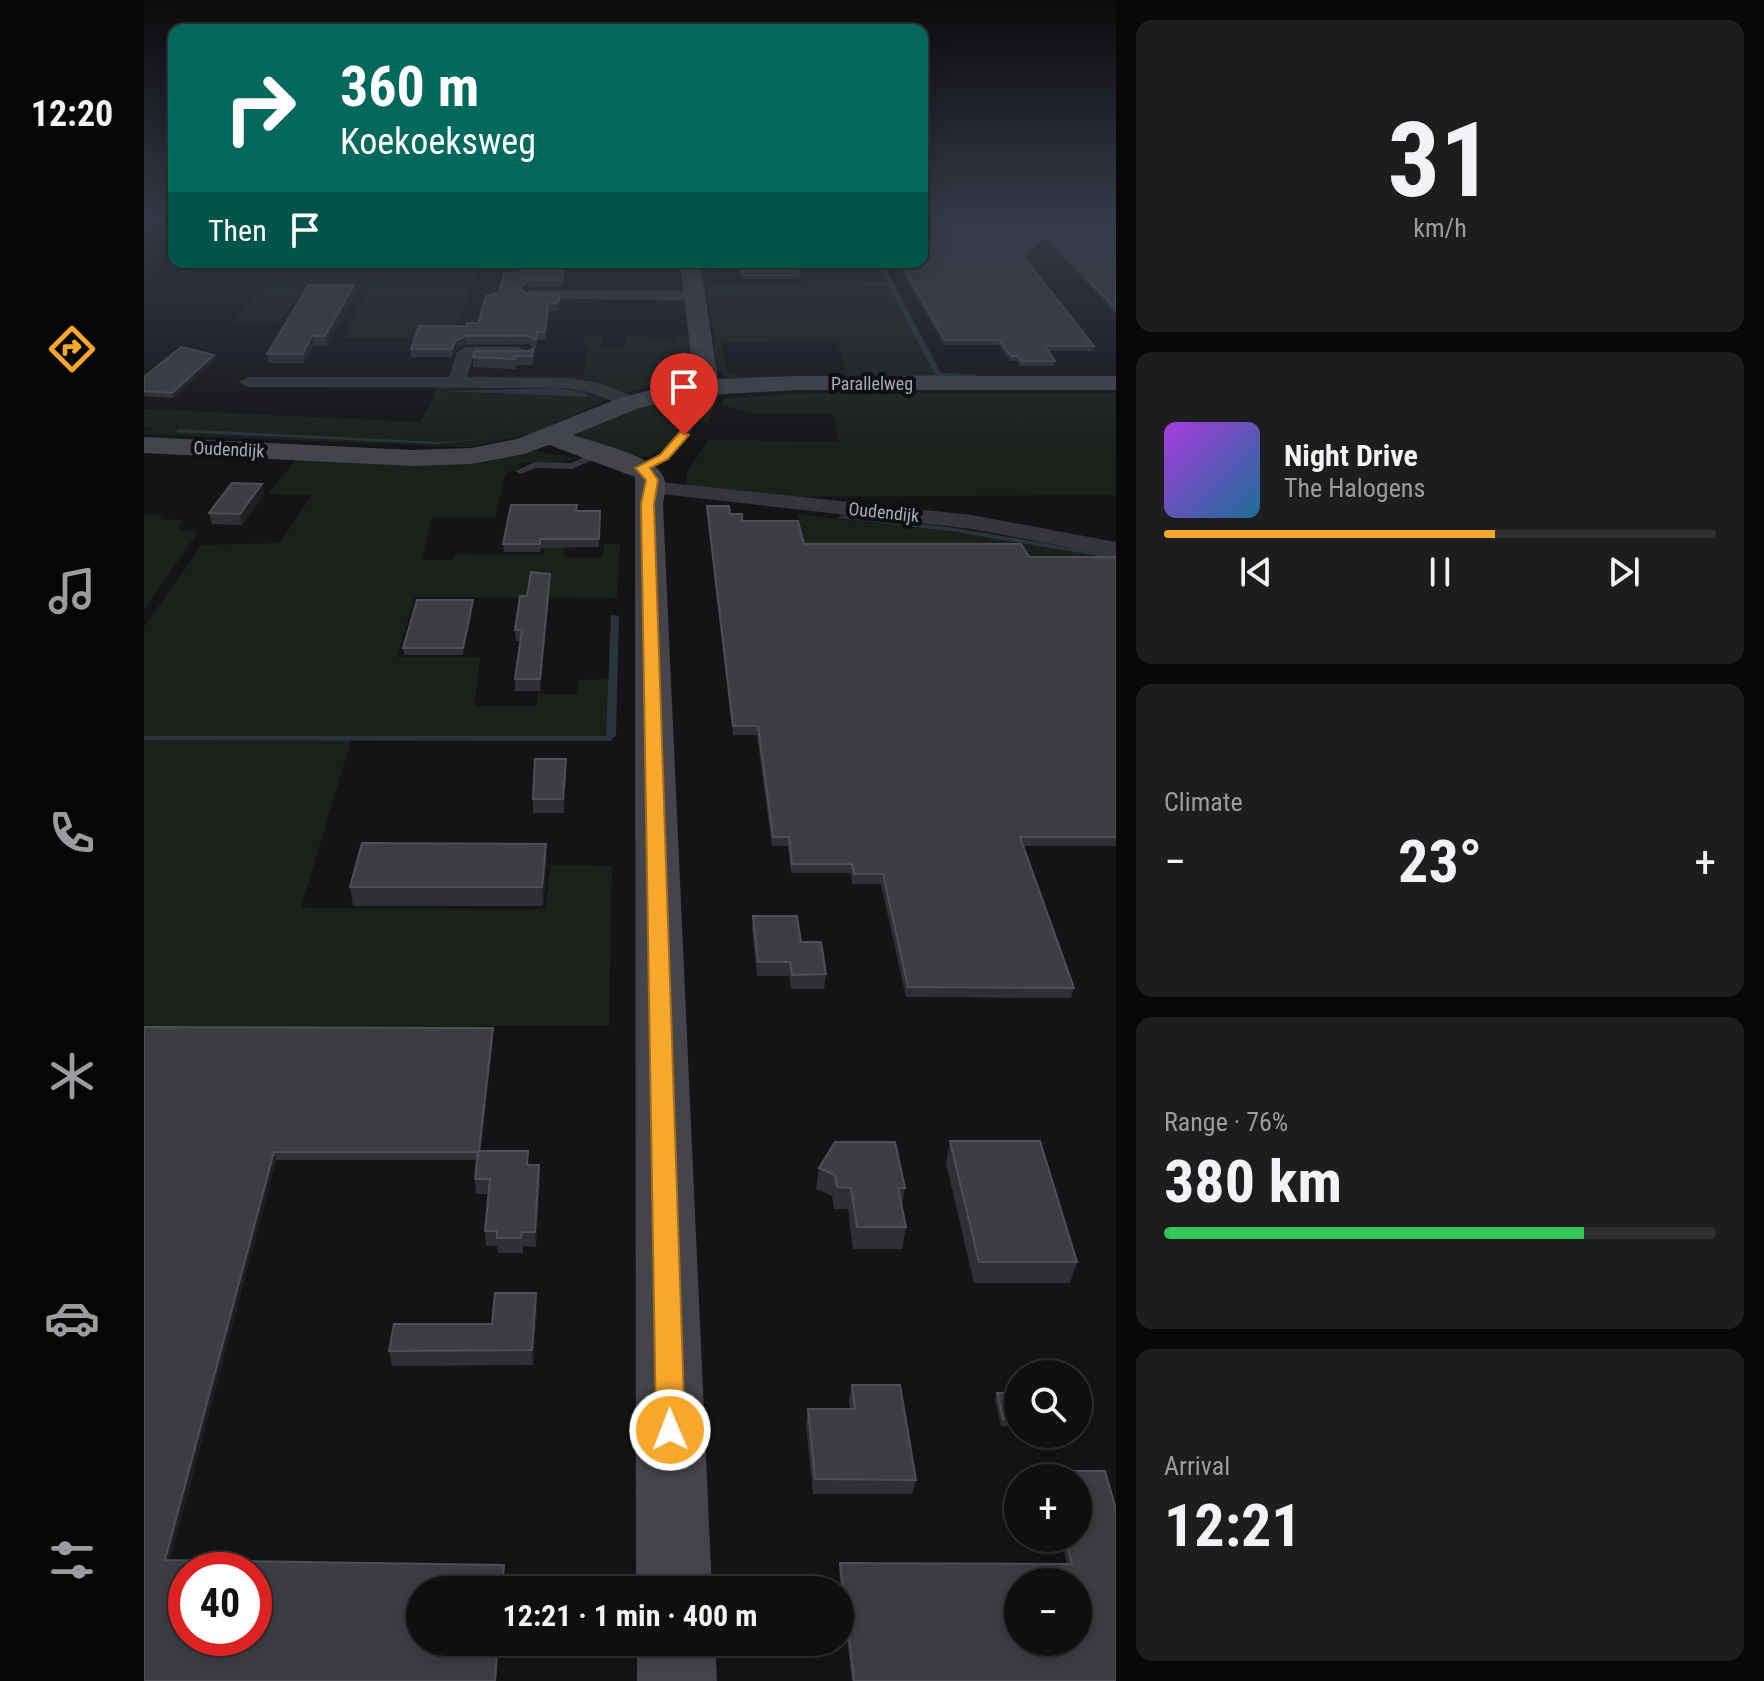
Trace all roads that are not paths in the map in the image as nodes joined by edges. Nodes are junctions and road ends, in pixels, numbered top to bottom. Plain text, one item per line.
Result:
1 (694, 297) edge
2 (528, 352) edge
3 (248, 382) dead end
4 (456, 383) junction
5 (1116, 383) edge
6 (705, 396) junction
7 (631, 402) junction
8 (551, 437) junction
9 (144, 445) edge
10 (601, 454) junction
11 (520, 471) dead end
12 (646, 477) junction
13 (1116, 549) edge
14 (674, 1576) edge
15 (676, 1656) edge
16 (677, 1681) edge

1 - 6 street
2 - 4 street
3 - 4 street
4 - 7 street
5 - 6 street, Parallelweg
6 - 7 street, Parallelweg
6 - 12 lane
7 - 8 street, Parallelweg
8 - 9 street, Oudendijk
8 - 10 street
10 - 11 lane
10 - 12 street
12 - 13 street, Oudendijk
12 - 14 street
15 - 16 street

